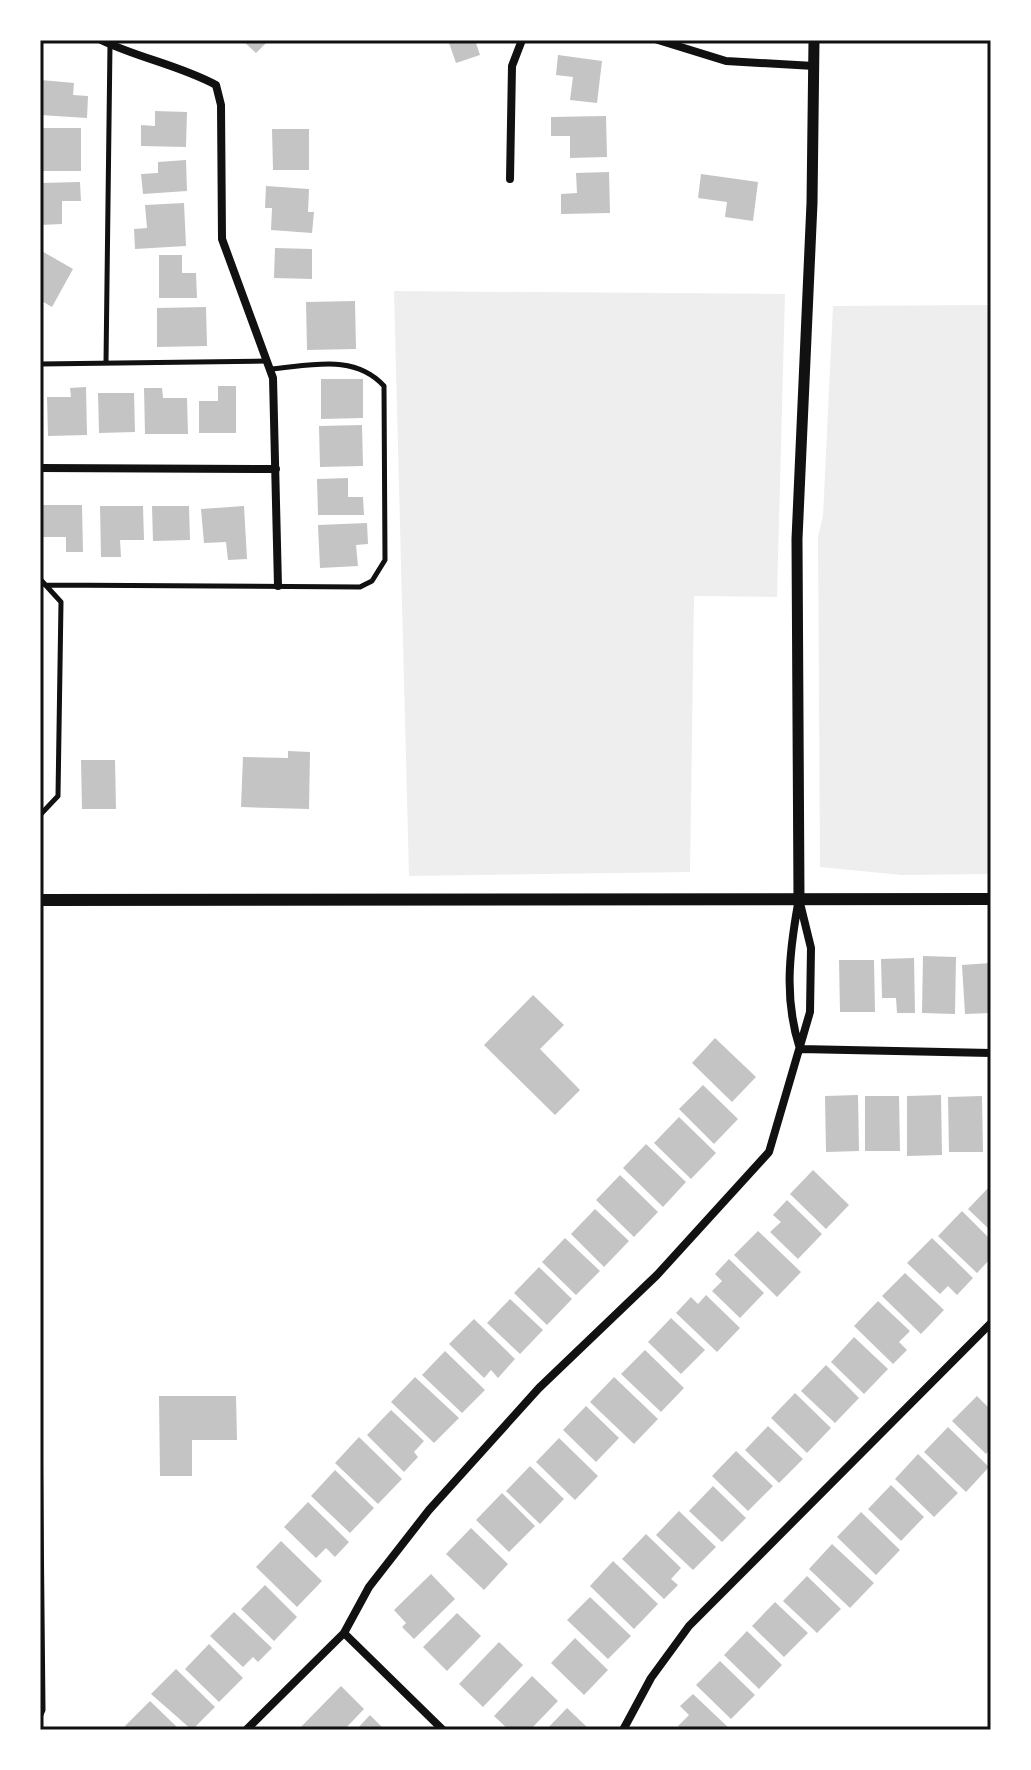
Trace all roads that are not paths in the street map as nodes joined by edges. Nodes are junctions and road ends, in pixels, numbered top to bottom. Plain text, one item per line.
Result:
1 (101, 40) edge
2 (522, 40) edge
3 (658, 40) edge
4 (814, 40) edge
5 (110, 44) junction
6 (814, 66) junction
7 (510, 179) dead end
8 (106, 362) junction
9 (40, 364) edge
10 (269, 365) junction
11 (40, 468) edge
12 (276, 469) junction
13 (40, 579) edge
14 (45, 585) junction
15 (278, 586) junction
16 (40, 815) edge
17 (799, 899) junction
18 (991, 899) edge
19 (40, 900) edge
20 (800, 1049) junction
21 (991, 1053) edge
22 (991, 1323) edge
23 (40, 1415) edge
24 (344, 1633) junction
25 (40, 1717) edge
26 (246, 1730) edge
27 (443, 1730) edge
28 (623, 1730) edge

1 - 5 street
2 - 7 street
3 - 6 street
4 - 6 street
5 - 8 lane
5 - 10 street
6 - 17 street
8 - 9 lane
8 - 10 lane
10 - 12 street
10 - 15 lane
11 - 12 street
12 - 15 street
13 - 14 lane
14 - 15 lane
14 - 16 lane
17 - 18 main road
17 - 19 main road
17 - 20 street
17 - 20 street
20 - 21 street
20 - 24 street
22 - 28 street
23 - 25 lane
24 - 26 street
24 - 27 street

